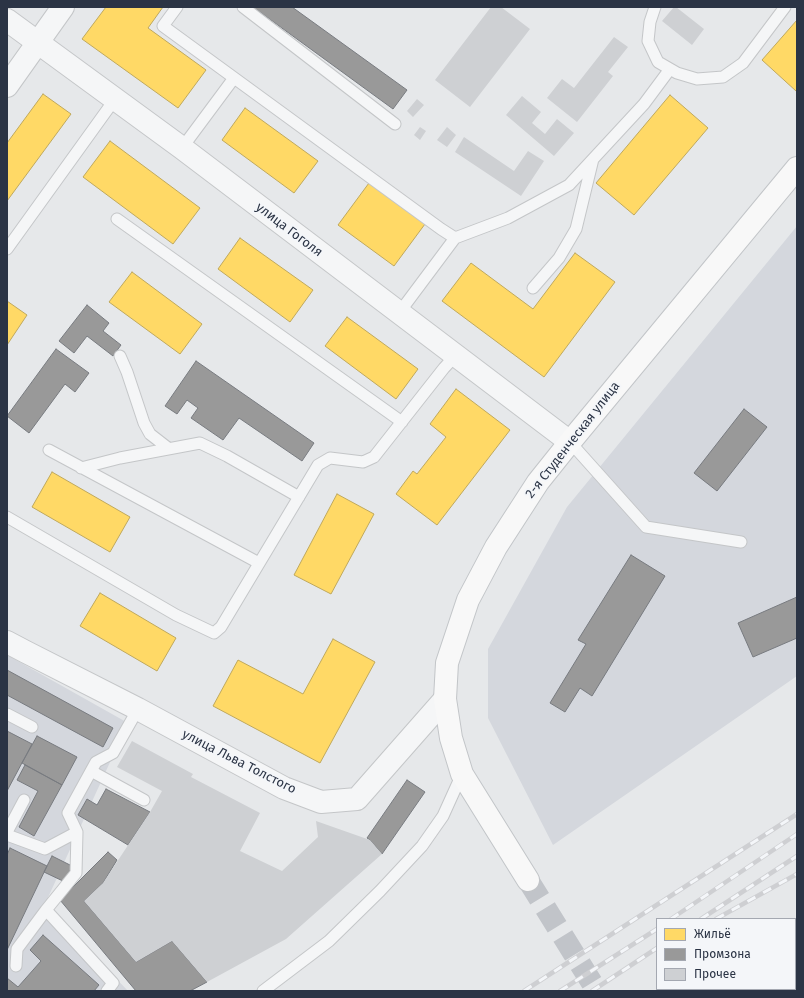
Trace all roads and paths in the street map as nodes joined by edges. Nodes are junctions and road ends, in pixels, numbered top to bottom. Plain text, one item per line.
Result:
1 (63, 7) edge
2 (177, 7) edge
3 (243, 7) edge
4 (655, 7) edge
5 (785, 7) edge
6 (7, 20) edge
7 (38, 43) junction
8 (670, 69) junction
9 (234, 78) junction
10 (7, 86) edge
11 (115, 99) junction
12 (395, 124) dead end
13 (182, 148) junction
14 (594, 158) junction
15 (797, 168) edge
16 (118, 219) dead end
17 (455, 238) junction
18 (7, 249) edge
19 (533, 288) dead end
20 (399, 313) junction
21 (456, 355) junction
22 (120, 356) dead end
23 (402, 422) junction
24 (570, 442) junction
25 (168, 448) junction
26 (49, 450) dead end
27 (81, 468) junction
28 (298, 497) junction
29 (7, 517) edge
30 (741, 542) dead end
31 (259, 563) junction
32 (7, 642) edge
33 (445, 699) junction
34 (138, 709) junction
35 (7, 714) edge
36 (32, 727) dead end
37 (91, 771) junction
38 (462, 774) junction
39 (24, 800) dead end
40 (144, 800) dead end
41 (77, 832) junction
42 (7, 834) edge
43 (528, 880) tunnel mouth
44 (46, 910) junction
45 (16, 966) dead end
46 (107, 991) edge
47 (263, 991) edge

1 - 7 street
2 - 9 lane
3 - 12 lane
4 - 8 lane
5 - 8 lane
6 - 7 street, улица Гоголя
7 - 10 street
7 - 11 street, улица Гоголя
8 - 14 lane
9 - 13 lane
9 - 17 lane
11 - 13 street, улица Гоголя
11 - 18 lane
13 - 20 street, улица Гоголя
14 - 17 lane
14 - 19 lane
15 - 24 main road, 2-я Студенческая улица
16 - 23 lane
17 - 20 lane
20 - 21 street, улица Гоголя
21 - 23 lane
21 - 24 street, улица Гоголя
22 - 25 lane
23 - 28 lane
24 - 30 lane
24 - 33 main road, 2-я Студенческая улица
25 - 27 lane
25 - 28 lane
26 - 27 lane
27 - 31 lane
28 - 31 lane
29 - 31 lane
32 - 34 street, улица Льва Толстого
33 - 34 street, улица Льва Толстого
33 - 38 main road, 2-я Студенческая улица
34 - 37 lane
35 - 36 lane
37 - 40 lane
37 - 41 lane
38 - 43 main road, 2-я Студенческая улица
38 - 47 lane
39 - 42 lane
41 - 42 lane
41 - 44 lane
44 - 45 lane
44 - 46 lane

